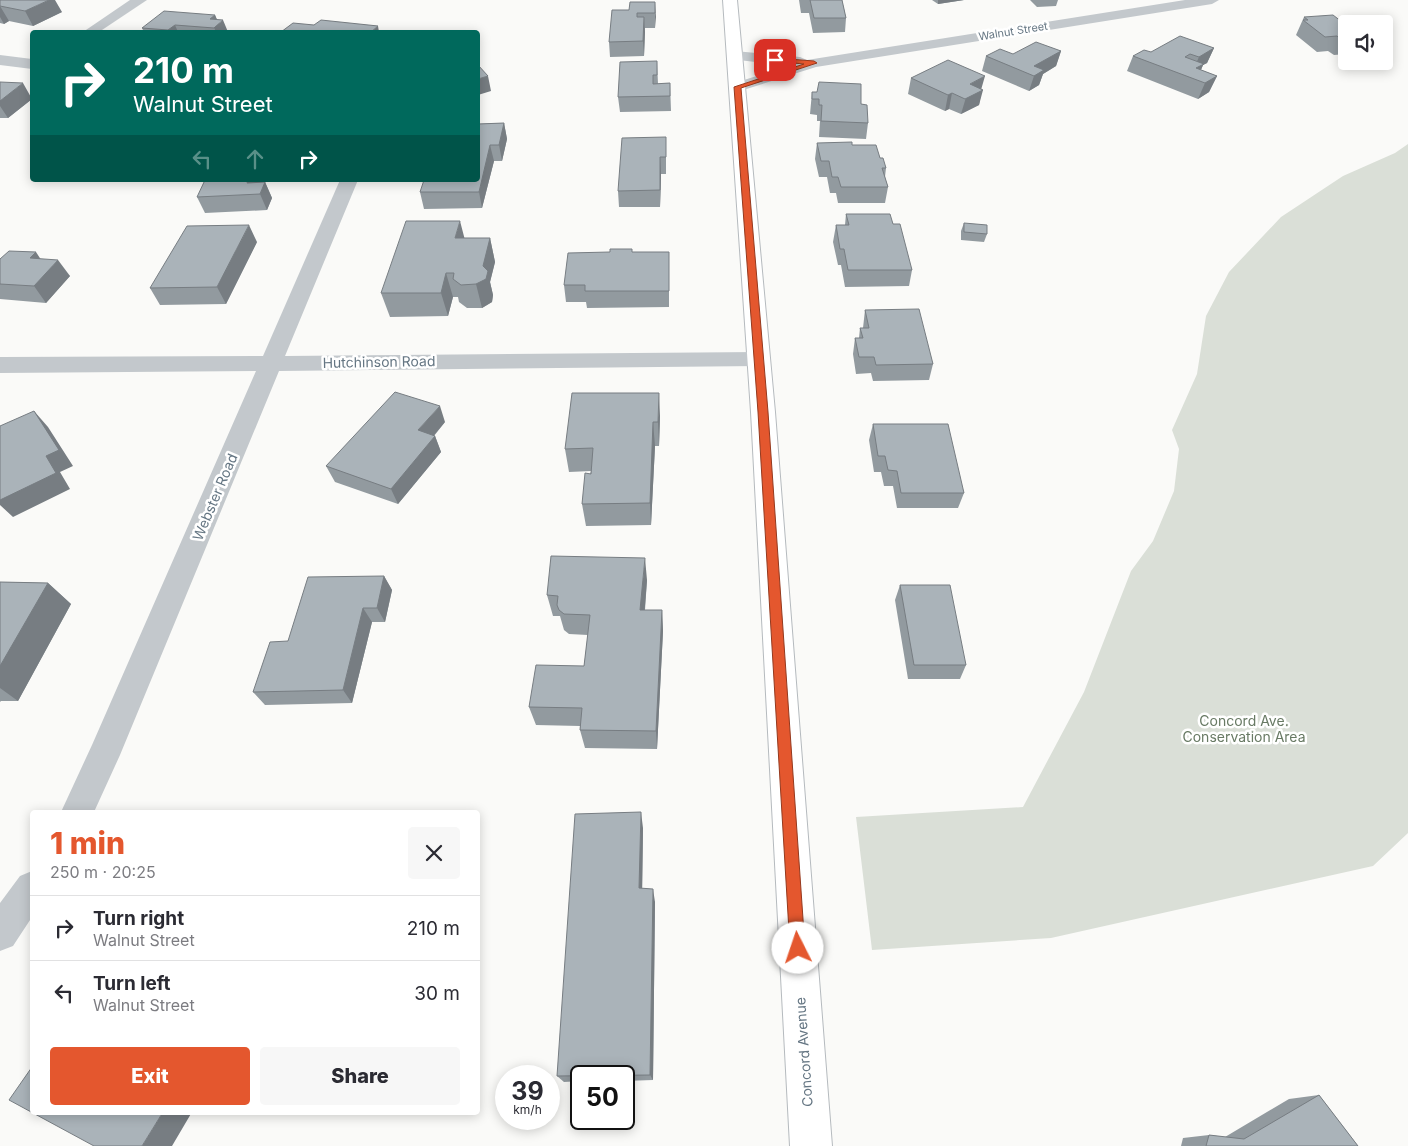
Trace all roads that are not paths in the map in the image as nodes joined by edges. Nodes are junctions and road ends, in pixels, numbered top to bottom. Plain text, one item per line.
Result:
1 (140, 0) edge
2 (730, 0) edge
3 (1212, 0) edge
4 (93, 30) edge
5 (735, 56) junction
6 (0, 60) edge
7 (814, 63) junction
8 (30, 64) edge
9 (737, 87) junction
10 (348, 182) edge
11 (759, 359) junction
12 (273, 363) junction
13 (0, 365) edge
14 (78, 810) edge
15 (30, 891) edge
16 (0, 933) edge
17 (810, 1146) edge

1 - 4 street
2 - 5 main road, Concord Avenue
3 - 7 street, Walnut Street
5 - 7 street, Walnut Street
5 - 9 main road, Concord Avenue
6 - 8 street
7 - 9 street, Walnut Street
9 - 11 main road, Concord Avenue
10 - 12 street, Webster Road
11 - 12 street, Hutchinson Road
11 - 17 main road, Concord Avenue
12 - 13 street, Hutchinson Road
12 - 14 street, Webster Road
15 - 16 street

